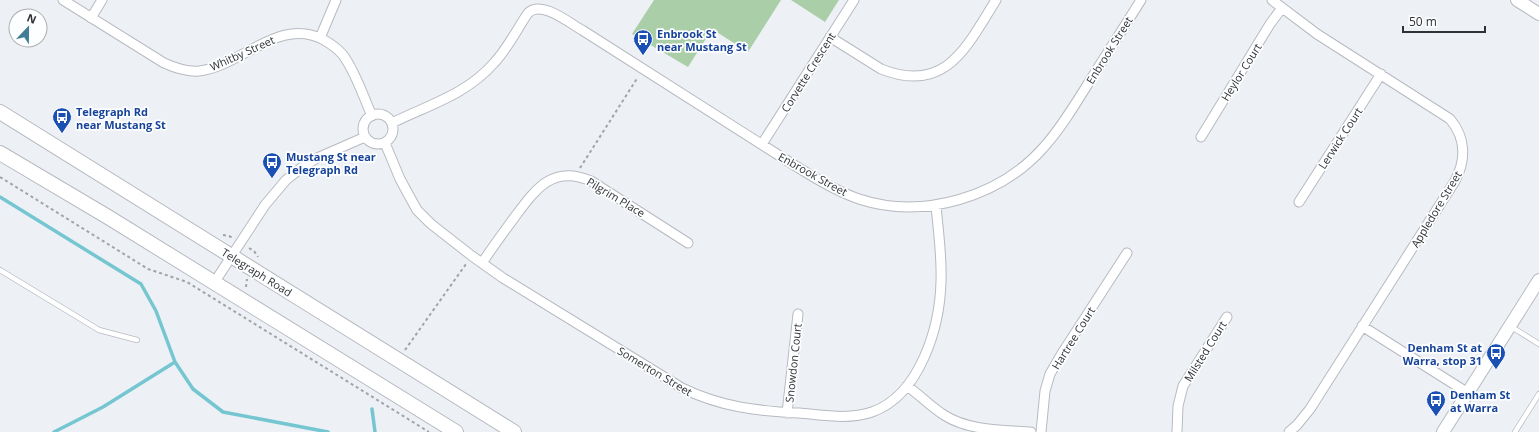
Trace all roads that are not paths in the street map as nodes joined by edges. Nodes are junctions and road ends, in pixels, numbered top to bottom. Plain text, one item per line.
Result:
1 (62, 0) edge
2 (102, 0) edge
3 (336, 0) edge
4 (854, 0) edge
5 (996, 0) edge
6 (1141, 0) edge
7 (1272, 0) edge
8 (1517, 0) edge
9 (533, 4) edge
10 (1282, 8) junction
11 (1539, 14) edge
12 (91, 18) junction
13 (830, 37) junction
14 (320, 38) junction
15 (1381, 74) junction
16 (0, 112) edge
17 (372, 116) junction
18 (392, 123) junction
19 (365, 136) junction
20 (1201, 137) dead end
21 (385, 143) junction
22 (762, 144) junction
23 (0, 153) edge
24 (1299, 202) dead end
25 (936, 205) junction
26 (688, 243) dead end
27 (1127, 253) dead end
28 (232, 257) junction
29 (482, 263) junction
30 (0, 270) edge
31 (1539, 280) edge
32 (214, 283) junction
33 (798, 314) dead end
34 (1227, 317) dead end
35 (1362, 326) junction
36 (1510, 326) junction
37 (137, 340) dead end
38 (1539, 344) edge
39 (907, 386) junction
40 (1468, 393) junction
41 (1539, 394) edge
42 (787, 413) junction
43 (456, 432) edge
44 (514, 432) edge
45 (1031, 432) edge
46 (1041, 432) edge
47 (1177, 432) edge
48 (1289, 432) edge
49 (1443, 432) edge
50 (1515, 432) edge

1 - 12 street, Whitby Street
2 - 12 street
3 - 14 street
4 - 13 street, Corvette Crescent
5 - 13 street
6 - 25 street, Enbrook Street
7 - 10 street, Appledore Street
8 - 11 street
9 - 18 street
9 - 22 street, Enbrook Street
10 - 15 street, Appledore Street
10 - 20 street, Heylor Court
12 - 14 street, Whitby Street
13 - 22 street, Corvette Crescent
14 - 17 street, Whitby Street
15 - 24 street, Lerwick Court
15 - 35 street, Appledore Street
16 - 28 main road, Telegraph Road
17 - 18 street
17 - 19 street
18 - 21 street
19 - 21 street
19 - 28 street
21 - 29 street, Somerton Street
22 - 25 street, Enbrook Street
23 - 32 main road
25 - 39 street, Somerton Street
26 - 29 street, Pilgrim Place
27 - 46 street, Hartree Court
28 - 32 street
28 - 44 main road, Telegraph Road
29 - 42 street, Somerton Street
30 - 37 lane
31 - 36 street
32 - 43 main road
33 - 42 street, Snowdon Court
34 - 47 street, Milsted Court
35 - 40 street
35 - 48 street, Appledore Street
36 - 38 lane
36 - 40 street
39 - 42 street, Somerton Street
39 - 45 street
40 - 49 street
41 - 50 lane

